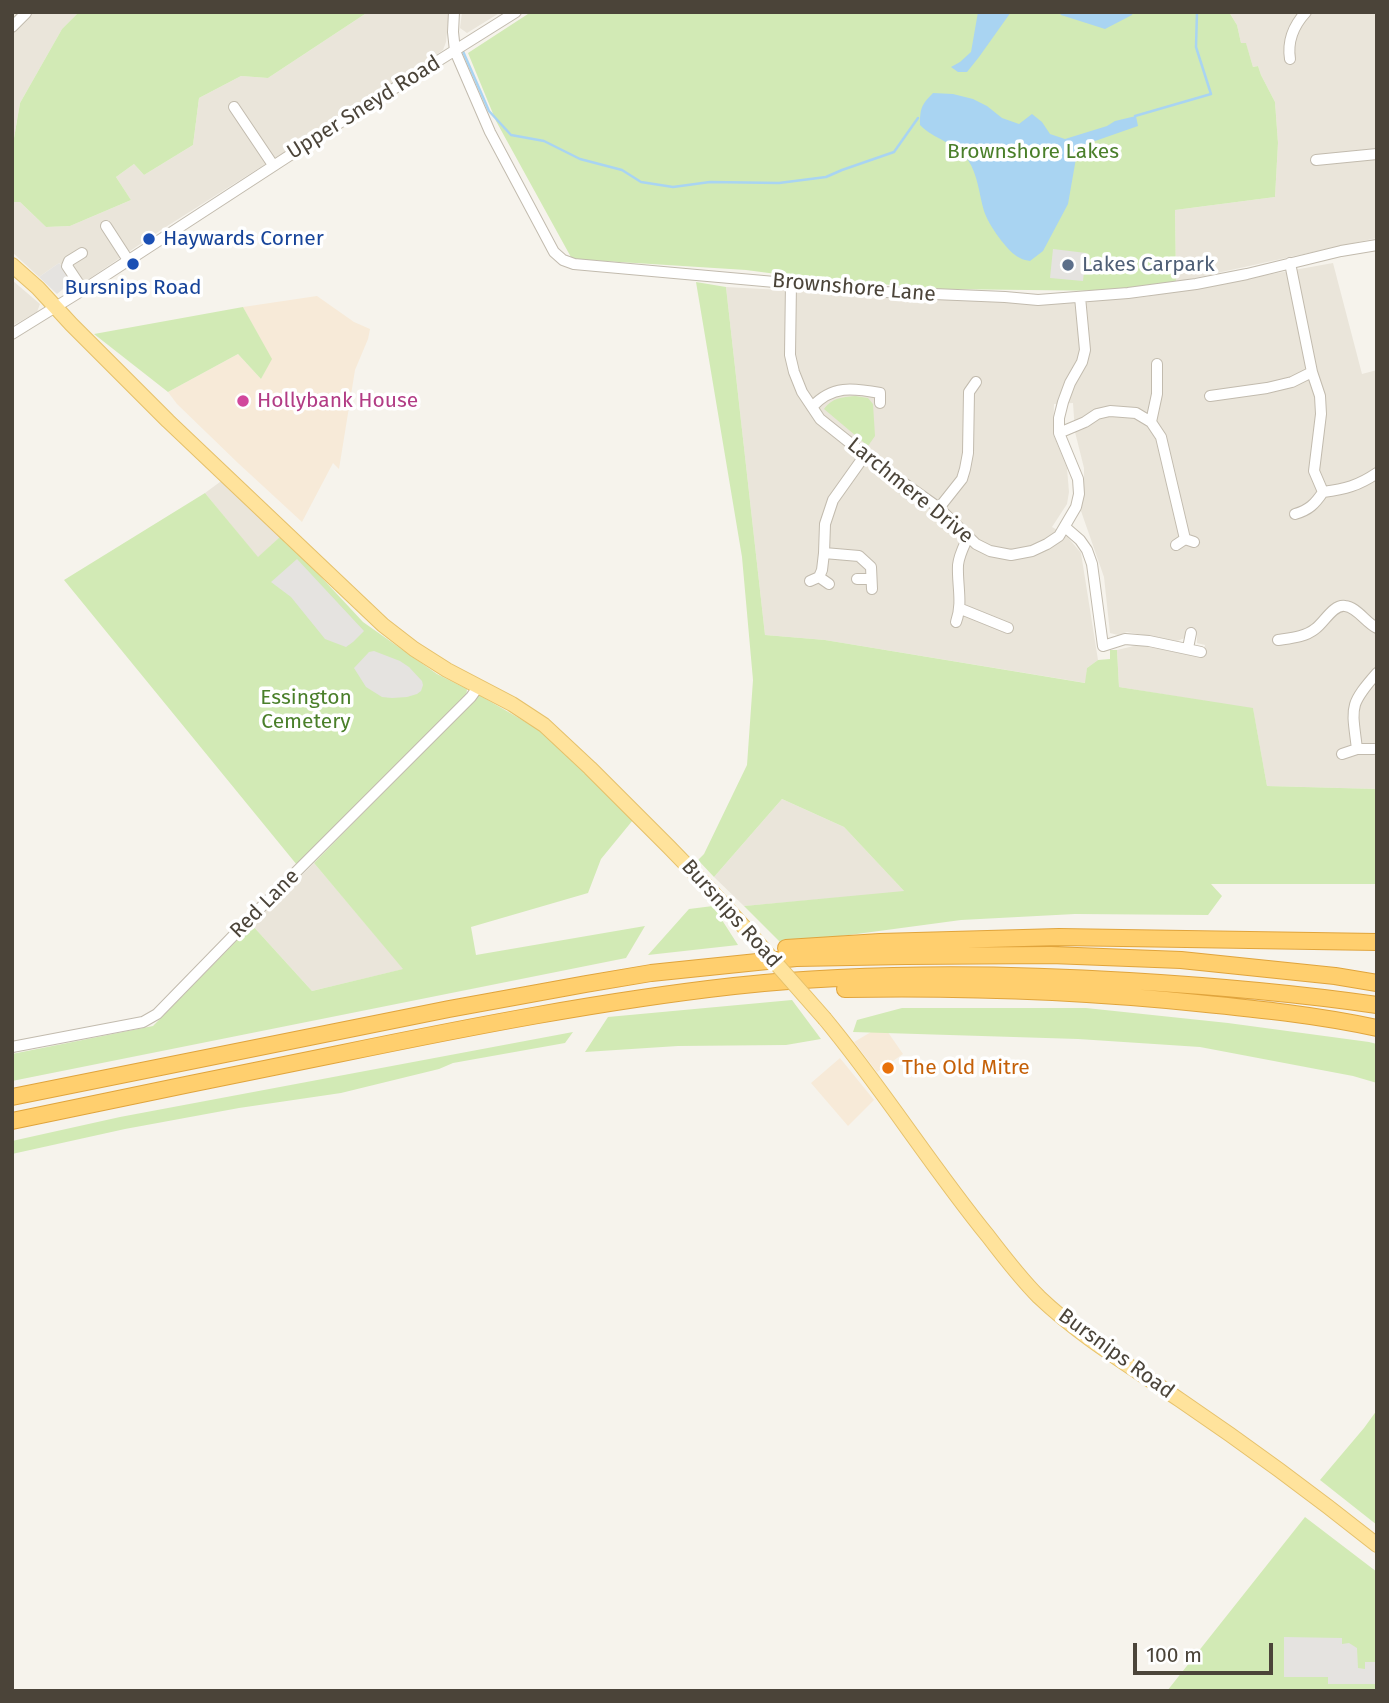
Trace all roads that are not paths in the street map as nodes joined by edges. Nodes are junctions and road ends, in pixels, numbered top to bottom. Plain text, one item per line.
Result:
1 (454, 12) edge
2 (516, 12) edge
3 (1306, 12) edge
4 (26, 13) edge
5 (12, 27) edge
6 (455, 51) junction
7 (1290, 59) dead end
8 (234, 107) dead end
9 (1377, 154) edge
10 (1317, 160) dead end
11 (273, 165) junction
12 (106, 226) dead end
13 (1377, 245) edge
14 (82, 253) dead end
15 (128, 260) junction
16 (1290, 263) junction
17 (12, 265) edge
18 (791, 283) junction
19 (83, 290) junction
20 (1080, 297) junction
21 (56, 307) junction
22 (12, 334) edge
23 (1157, 364) dead end
24 (1312, 372) junction
25 (968, 386) dead end
26 (1210, 397) dead end
27 (880, 402) dead end
28 (812, 407) junction
29 (1152, 422) junction
30 (1059, 433) junction
31 (865, 455) junction
32 (1377, 473) edge
33 (1323, 492) junction
34 (939, 508) junction
35 (1295, 514) dead end
36 (1065, 527) junction
37 (968, 537) junction
38 (1185, 542) dead end
39 (824, 553) junction
40 (857, 579) dead end
41 (819, 581) dead end
42 (961, 609) junction
43 (956, 622) dead end
44 (1008, 628) dead end
45 (1377, 628) edge
46 (1191, 633) dead end
47 (1278, 640) dead end
48 (1103, 646) junction
49 (1188, 648) junction
50 (1201, 652) dead end
51 (1105, 659) dead end
52 (1377, 673) edge
53 (478, 687) junction
54 (1374, 749) dead end
55 (1357, 750) junction
56 (1342, 754) dead end
57 (1323, 941) junction
58 (1377, 942) edge
59 (1051, 955) junction
60 (689, 969) junction
61 (1377, 983) edge
62 (737, 986) junction
63 (1215, 987) junction
64 (1377, 1006) edge
65 (1377, 1021) edge
66 (1377, 1028) edge
67 (12, 1047) edge
68 (12, 1097) edge
69 (12, 1121) edge
70 (1377, 1545) edge

1 - 6 street
2 - 6 street, Upper Sneyd Road
3 - 7 street
4 - 5 street
6 - 11 street, Upper Sneyd Road
6 - 18 street, Brownshore Lane
8 - 11 street, Upper Sneyd Road
9 - 10 street
11 - 15 street, Upper Sneyd Road
12 - 15 street
13 - 16 street, Brownshore Lane
14 - 19 street
15 - 19 street, Upper Sneyd Road
16 - 20 street, Brownshore Lane
16 - 24 street
17 - 21 main road, Bursnips Road
18 - 20 street, Brownshore Lane
18 - 28 street, Larchmere Drive
19 - 21 street, Upper Sneyd Road
20 - 30 street
21 - 22 street, Upper Sneyd Road
21 - 53 main road, Bursnips Road
23 - 29 street
24 - 26 street
24 - 33 street
25 - 34 street
27 - 28 street
28 - 31 street, Larchmere Drive
29 - 30 street
29 - 38 street
30 - 36 street, Larchmere Drive
31 - 34 street, Larchmere Drive
31 - 39 street
32 - 33 street
33 - 35 street
34 - 37 street, Larchmere Drive
36 - 37 street, Larchmere Drive
36 - 48 street
37 - 42 street
39 - 40 street
39 - 41 street
42 - 43 street
42 - 44 street
45 - 47 street
46 - 49 street
48 - 49 street
48 - 51 street
49 - 50 street
52 - 55 street
53 - 67 street, Red Lane
53 - 70 main road, Bursnips Road, bridge
54 - 55 street
55 - 56 street
57 - 58 highway
57 - 59 highway
57 - 60 highway
59 - 60 highway
59 - 61 highway
60 - 68 highway
62 - 63 highway
62 - 66 highway
62 - 69 highway
63 - 64 highway
63 - 65 highway

